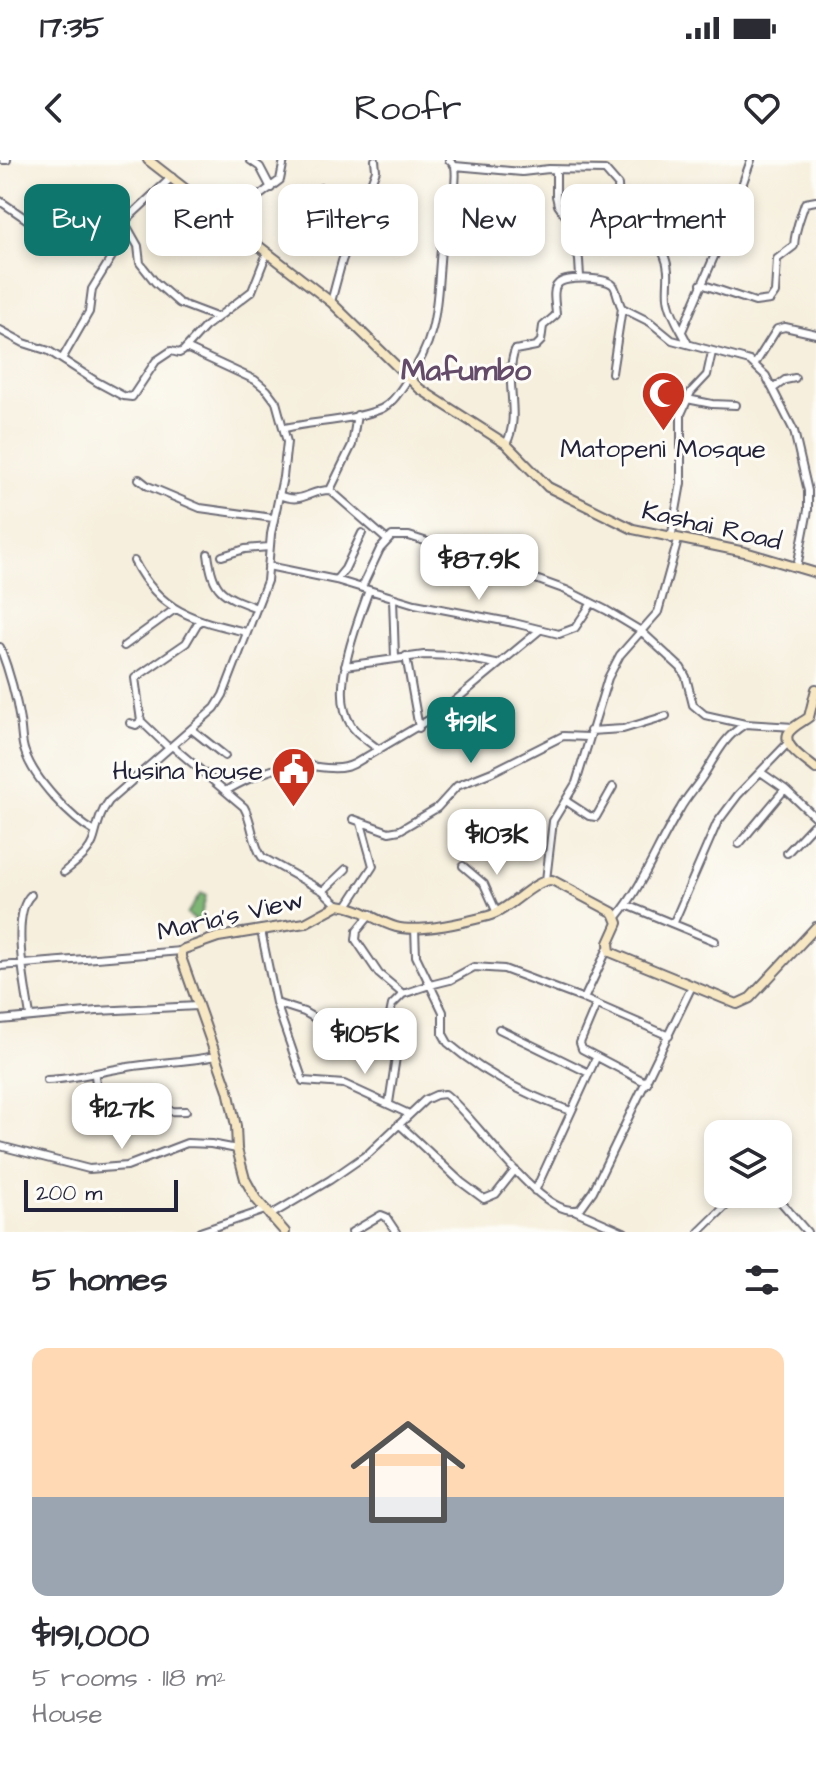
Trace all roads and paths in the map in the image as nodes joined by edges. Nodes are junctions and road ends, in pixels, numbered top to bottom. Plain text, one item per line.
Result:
1 (250, 160) edge
2 (284, 160) edge
3 (375, 160) edge
4 (510, 160) edge
5 (751, 160) edge
6 (153, 162) edge
7 (452, 163) edge
8 (509, 169) junction
9 (556, 171) junction
10 (172, 177) junction
11 (181, 184) edge
12 (371, 184) edge
13 (271, 188) junction
14 (262, 195) edge
15 (0, 201) edge
16 (816, 201) edge
17 (24, 217) edge
18 (130, 217) edge
19 (130, 227) edge
20 (262, 249) edge
21 (267, 253) junction
22 (112, 256) edge
23 (345, 256) edge
24 (580, 277) junction
25 (701, 284) junction
26 (331, 302) junction
27 (622, 308) junction
28 (216, 317) junction
29 (0, 330) edge
30 (682, 331) junction
31 (816, 334) edge
32 (688, 344) junction
33 (186, 348) junction
34 (712, 352) junction
35 (62, 359) junction
36 (755, 364) junction
37 (612, 373) dead end
38 (409, 378) junction
39 (795, 378) dead end
40 (774, 388) junction
41 (687, 399) junction
42 (736, 405) dead end
43 (357, 415) junction
44 (285, 428) junction
45 (506, 444) junction
46 (139, 479) dead end
47 (330, 490) junction
48 (279, 495) junction
49 (273, 518) junction
50 (362, 533) dead end
51 (675, 539) junction
52 (387, 540) junction
53 (269, 547) junction
54 (208, 554) dead end
55 (222, 556) dead end
56 (134, 561) dead end
57 (268, 566) junction
58 (797, 567) junction
59 (816, 573) edge
60 (336, 580) junction
61 (366, 589) junction
62 (393, 598) junction
63 (592, 603) junction
64 (257, 608) junction
65 (175, 609) junction
66 (199, 621) junction
67 (540, 630) junction
68 (641, 631) junction
69 (246, 632) junction
70 (124, 646) dead end
71 (0, 647) edge
72 (406, 656) junction
73 (395, 658) junction
74 (496, 664) junction
75 (345, 666) junction
76 (816, 689) edge
77 (666, 716) dead end
78 (141, 721) junction
79 (130, 723) dead end
80 (745, 724) junction
81 (794, 727) junction
82 (419, 728) junction
83 (191, 729) junction
84 (589, 734) junction
85 (788, 743) junction
86 (170, 747) junction
87 (379, 750) junction
88 (225, 756) dead end
89 (816, 769) edge
90 (762, 773) junction
91 (613, 787) dead end
92 (785, 789) junction
93 (227, 790) junction
94 (566, 801) junction
95 (353, 819) dead end
96 (816, 820) edge
97 (361, 823) junction
98 (95, 832) junction
99 (739, 844) dead end
100 (787, 853) dead end
101 (463, 866) dead end
102 (346, 869) dead end
103 (64, 872) dead end
104 (546, 880) junction
105 (323, 891) junction
106 (31, 895) dead end
107 (343, 905) junction
108 (627, 905) junction
109 (497, 913) junction
110 (371, 914) junction
111 (617, 917) junction
112 (674, 922) junction
113 (816, 927) edge
114 (415, 928) junction
115 (261, 931) junction
116 (715, 941) dead end
117 (608, 948) junction
118 (181, 951) junction
119 (22, 965) junction
120 (0, 966) edge
121 (430, 985) junction
122 (692, 986) junction
123 (403, 994) junction
124 (584, 999) junction
125 (276, 1003) junction
126 (596, 1005) junction
127 (198, 1006) junction
128 (30, 1016) junction
129 (0, 1020) edge
130 (325, 1024) dead end
131 (499, 1029) dead end
132 (669, 1036) junction
133 (216, 1056) junction
134 (596, 1058) junction
135 (589, 1073) junction
136 (95, 1075) junction
137 (47, 1080) dead end
138 (647, 1083) junction
139 (389, 1103) junction
140 (186, 1111) dead end
141 (571, 1111) junction
142 (409, 1114) junction
143 (399, 1124) junction
144 (0, 1146) edge
145 (237, 1149) junction
146 (515, 1170) junction
147 (535, 1191) junction
148 (586, 1203) junction
149 (724, 1208) edge
150 (786, 1208) edge
151 (575, 1211) junction
152 (267, 1213) junction
153 (589, 1218) junction
154 (200, 1232) edge
155 (285, 1232) edge
156 (352, 1232) edge
157 (396, 1232) edge
158 (624, 1232) edge
159 (699, 1232) edge
160 (807, 1232) edge

1 - 13 street
2 - 13 street
3 - 12 street
4 - 8 street
5 - 25 street
6 - 10 street, Kashai Road
7 - 8 street
7 - 38 street
8 - 9 street
9 - 24 street
9 - 30 street
10 - 11 street, Kashai Road
10 - 18 street
13 - 14 street
15 - 17 street
16 - 25 street
19 - 28 street
20 - 21 street, Kashai Road
21 - 26 street, Kashai Road
21 - 28 street
22 - 35 street
23 - 26 street
24 - 27 street
24 - 45 street
25 - 30 street
26 - 38 street, Kashai Road
27 - 32 street
27 - 37 street
28 - 33 street
29 - 35 street
30 - 32 street
31 - 36 street
32 - 34 street
33 - 35 street
33 - 44 street
34 - 36 street
34 - 41 street
36 - 40 street
38 - 43 street
38 - 45 street, Kashai Road
39 - 40 street
40 - 58 street
41 - 42 street
41 - 51 street
43 - 44 street
43 - 47 street
44 - 48 street
45 - 51 street, Kashai Road
46 - 49 street
47 - 48 street
47 - 52 street
48 - 49 street
49 - 53 street
50 - 60 street
51 - 58 street, Kashai Road
51 - 68 street
52 - 61 street
52 - 63 street
53 - 55 street
53 - 57 street
54 - 64 street
56 - 65 street
57 - 60 street
57 - 64 street
58 - 59 street, Kashai Road
60 - 61 street
61 - 62 street
61 - 75 street
62 - 67 street
62 - 73 street
63 - 67 street
63 - 68 street
64 - 69 street
65 - 66 street
65 - 70 street
66 - 69 street
66 - 78 street
67 - 74 street
68 - 80 street
68 - 84 street
69 - 83 street
71 - 98 street
72 - 73 street
72 - 74 street
72 - 82 street
73 - 75 street
74 - 82 street
75 - 87 street
76 - 81 street
77 - 84 street
78 - 79 street
78 - 86 street
80 - 81 street
80 - 108 street
81 - 85 street
82 - 87 street
83 - 86 street
83 - 88 street
84 - 94 street
84 - 97 street
85 - 89 street
85 - 90 street
86 - 93 street
86 - 98 street
87 - 93 street
90 - 92 street
90 - 112 street
91 - 94 street
92 - 96 street
92 - 99 street
93 - 105 street
94 - 104 street
95 - 97 street
96 - 100 street
97 - 107 street
98 - 103 street
101 - 109 street
102 - 105 street
104 - 109 street
104 - 111 street
105 - 107 street
106 - 119 street
107 - 110 street
107 - 115 street, Maria's View
108 - 111 street
108 - 112 street
109 - 114 street
110 - 114 street
110 - 123 street
111 - 117 street
112 - 116 street
113 - 122 street
114 - 121 street
115 - 118 street, Maria's View
115 - 125 street
117 - 122 street
117 - 124 street
118 - 119 street, Maria's View
118 - 127 street
119 - 120 street, Maria's View
119 - 128 street
121 - 123 street
121 - 124 street
121 - 141 street
122 - 132 street
123 - 139 street
124 - 126 street
125 - 130 street
125 - 139 street
126 - 132 street
126 - 134 street
127 - 128 street
127 - 133 street
128 - 129 street
131 - 135 street
132 - 138 street
133 - 136 street
133 - 145 street
134 - 135 street
134 - 138 street
135 - 141 street
136 - 137 street
136 - 140 street
138 - 148 street
139 - 142 street
141 - 147 street
142 - 143 street
142 - 146 street
143 - 146 street
143 - 152 street
144 - 145 street
145 - 152 street
146 - 147 street
147 - 151 street
148 - 151 street
148 - 153 street
149 - 159 street
150 - 160 street
151 - 153 street
152 - 154 street
152 - 155 street
153 - 158 street
156 - 157 street

